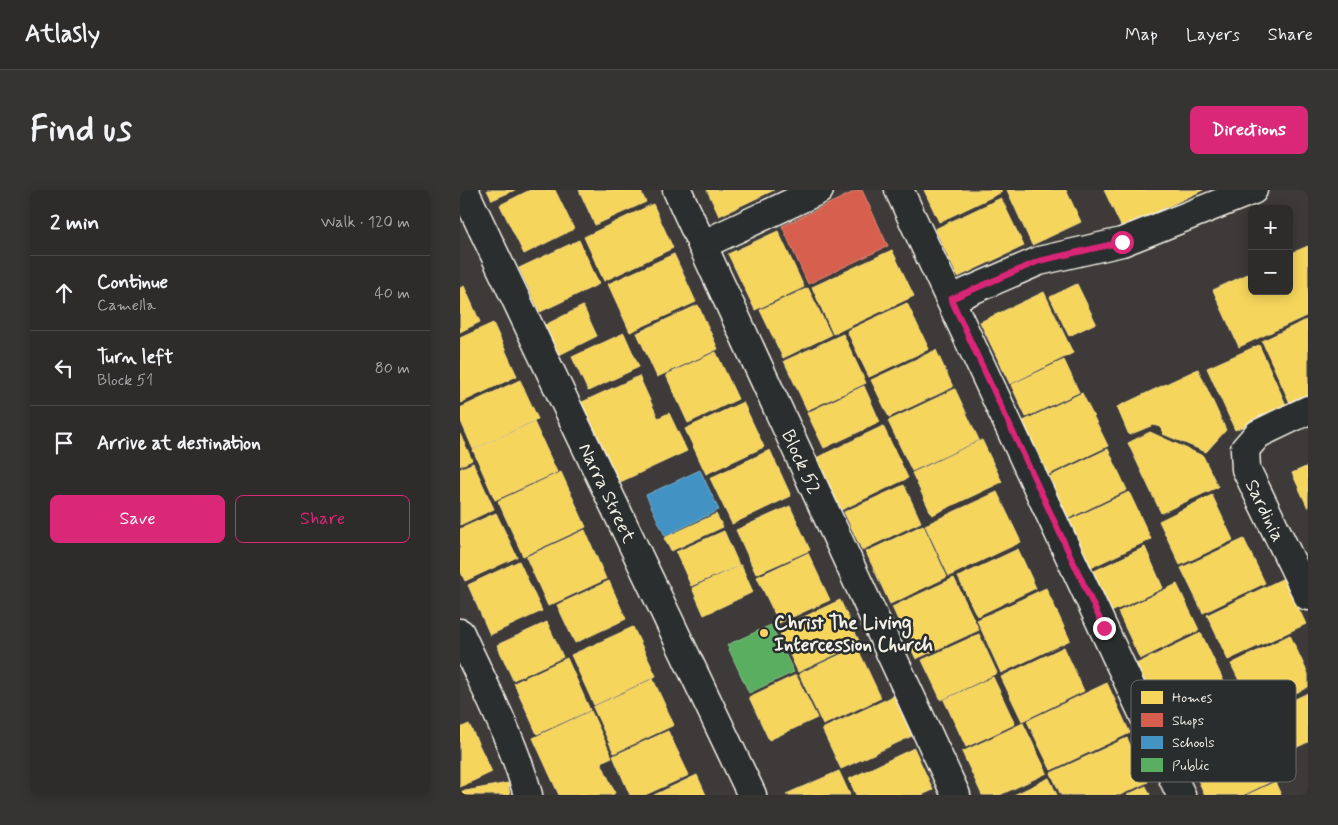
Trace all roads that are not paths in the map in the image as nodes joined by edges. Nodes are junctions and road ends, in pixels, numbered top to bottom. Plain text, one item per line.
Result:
1 (464, 190) edge
2 (677, 190) edge
3 (819, 190) edge
4 (900, 190) edge
5 (1253, 190) edge
6 (702, 246) junction
7 (951, 299) junction
8 (1308, 410) edge
9 (1308, 596) edge
10 (460, 633) edge
11 (1131, 685) edge
12 (1176, 782) edge
13 (528, 795) edge
14 (752, 795) edge
15 (956, 795) edge
16 (1182, 795) edge

1 - 14 street, Narra Street
2 - 6 street, Block 52
3 - 6 street
4 - 7 street
5 - 7 street
6 - 15 street, Block 52
7 - 11 street
8 - 9 street, Sardinia
10 - 13 street
12 - 16 street

